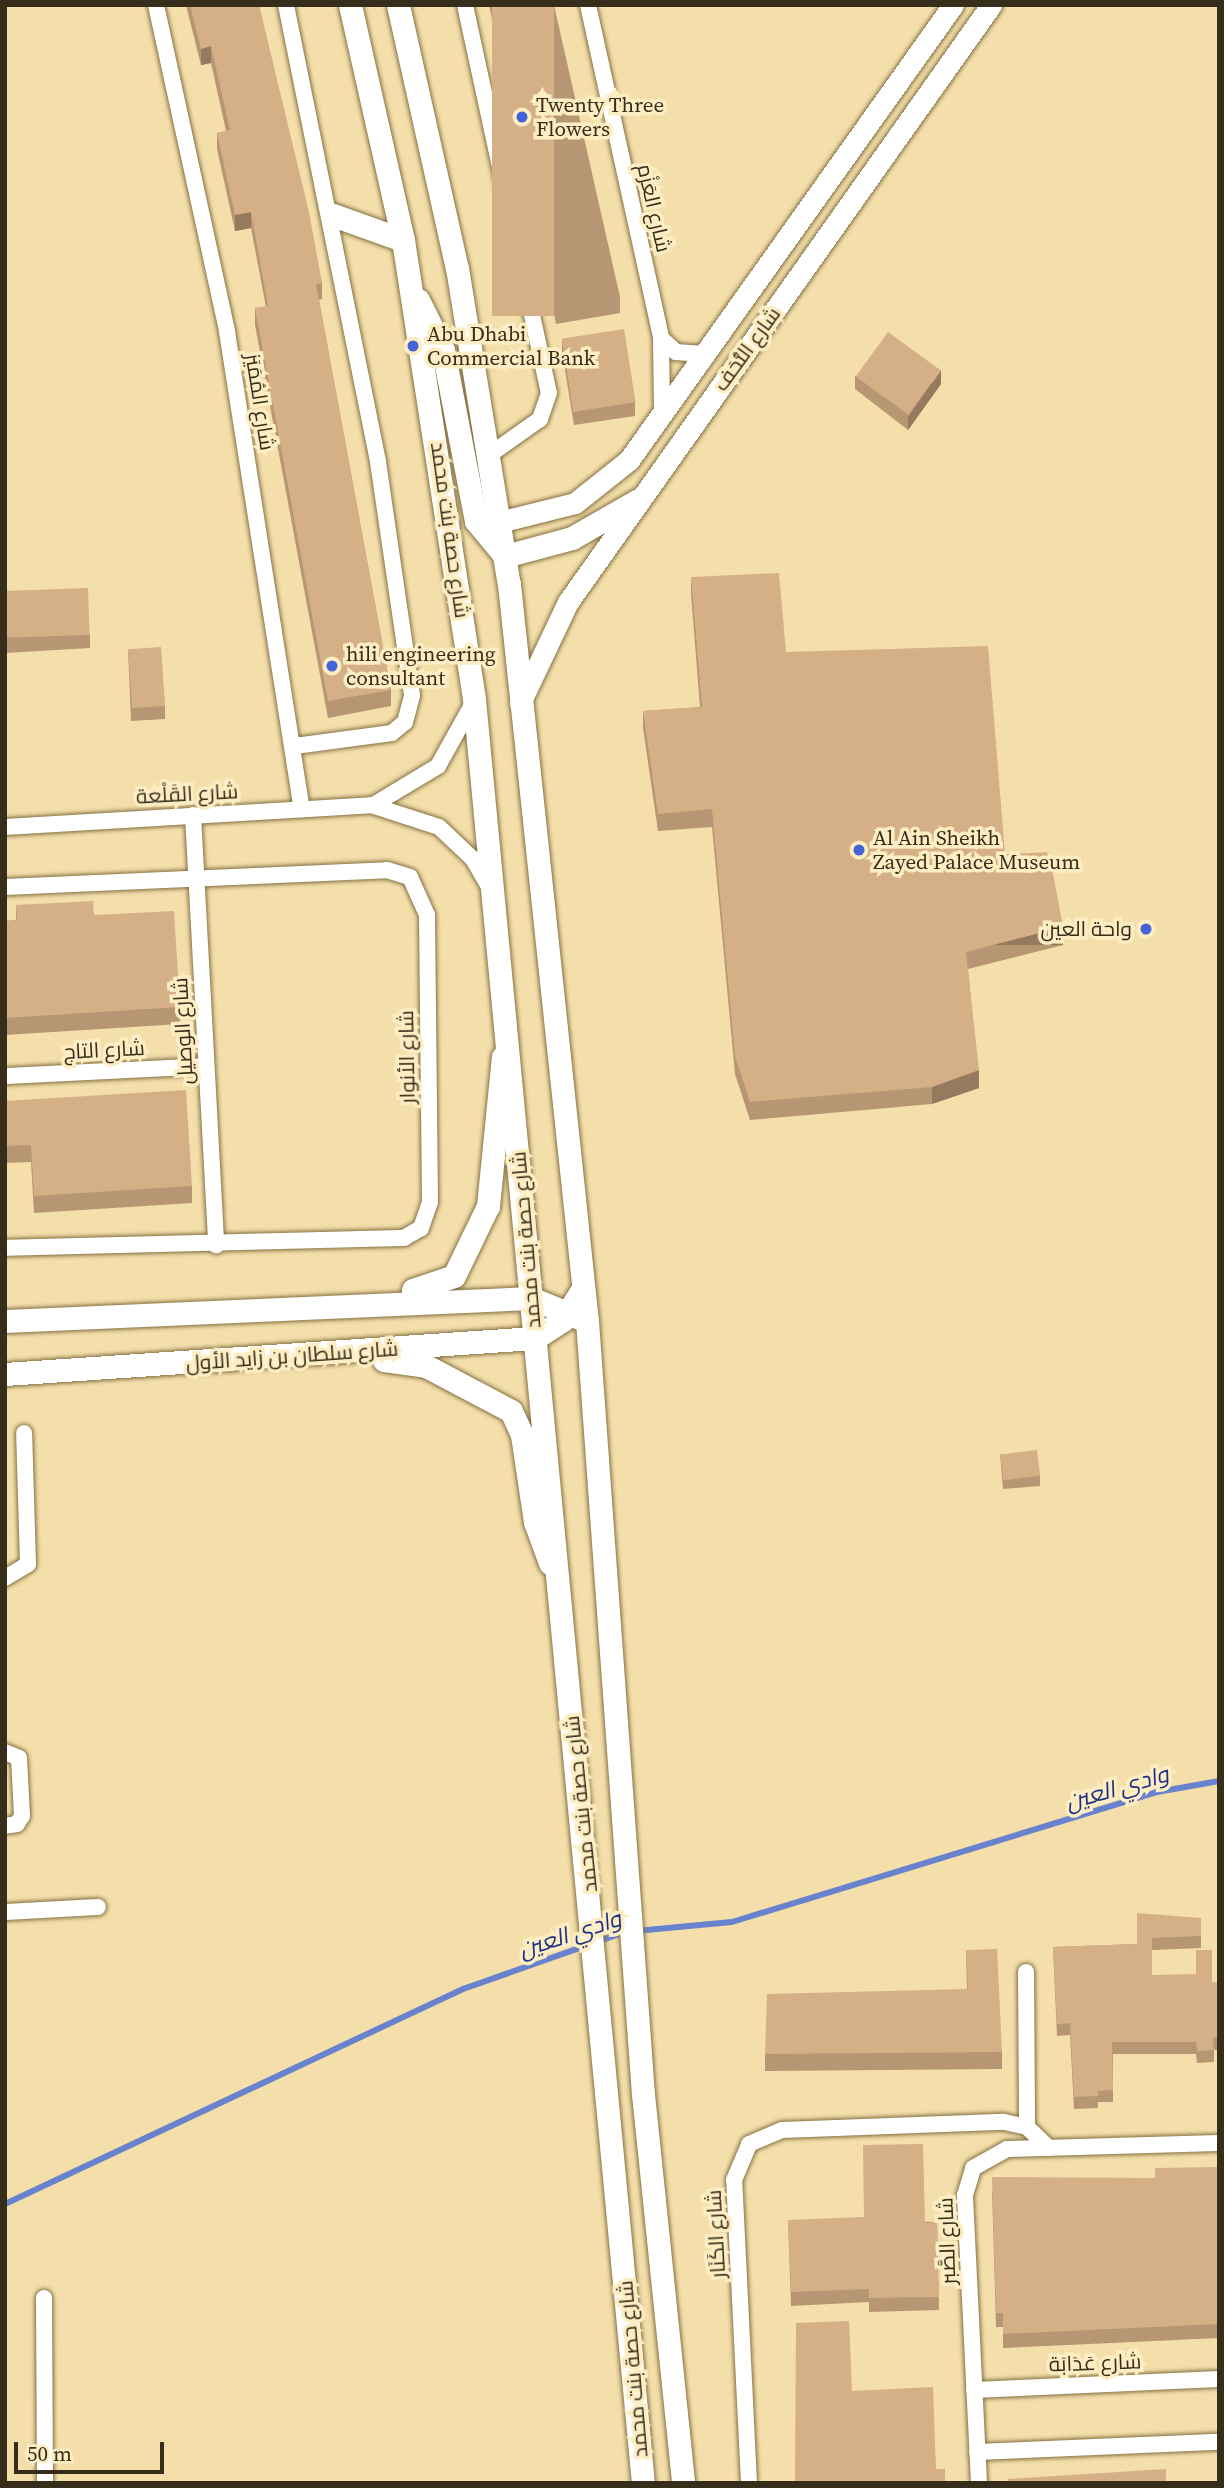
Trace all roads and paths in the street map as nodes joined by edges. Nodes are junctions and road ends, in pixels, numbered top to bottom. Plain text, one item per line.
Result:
1 (156, 5) edge
2 (286, 5) edge
3 (351, 5) edge
4 (398, 5) edge
5 (465, 5) edge
6 (588, 5) edge
7 (953, 5) edge
8 (991, 5) edge
9 (333, 215) junction
10 (403, 240) junction
11 (412, 290) junction
12 (662, 338) junction
13 (707, 354) junction
14 (660, 420) junction
15 (488, 456) junction
16 (638, 500) junction
17 (489, 526) junction
18 (505, 556) junction
19 (456, 567) junction
20 (474, 699) junction
21 (520, 703) junction
22 (295, 746) junction
23 (372, 805) junction
24 (302, 809) junction
25 (193, 814) junction
26 (5, 827) edge
27 (197, 880) junction
28 (5, 887) edge
29 (494, 901) junction
30 (507, 1044) junction
31 (206, 1066) junction
32 (5, 1076) edge
33 (216, 1245) junction
34 (5, 1248) edge
35 (531, 1298) junction
36 (309, 1304) junction
37 (578, 1316) junction
38 (5, 1321) edge
39 (535, 1338) junction
40 (266, 1359) junction
41 (5, 1374) edge
42 (24, 1433) dead end
43 (5, 1578) edge
44 (559, 1580) junction
45 (5, 1752) edge
46 (5, 1826) edge
47 (98, 1907) dead end
48 (5, 1912) edge
49 (1026, 1972) dead end
50 (1027, 2127) junction
51 (1219, 2143) edge
52 (1049, 2148) junction
53 (44, 2298) dead end
54 (1219, 2379) edge
55 (974, 2389) junction
56 (1219, 2442) edge
57 (977, 2452) junction
58 (45, 2483) edge
59 (643, 2483) edge
60 (683, 2483) edge
61 (749, 2483) edge
62 (979, 2483) edge

1 - 22 street, شارع المُمَيَز
2 - 9 street
3 - 10 main road, شارع حصة بنت محمد
4 - 15 main road, شارع حصة بنت محمد
5 - 15 street
6 - 12 street, شارع العَزْم
7 - 13 street, شارع التُّحَف
8 - 16 street, شارع التُّحَف
9 - 10 main road
9 - 22 street
10 - 11 main road, شارع حصة بنت محمد
11 - 17 main road
11 - 19 main road, شارع حصة بنت محمد
12 - 13 street
12 - 14 street, شارع العَزْم
13 - 14 street, شارع التُّحَف
14 - 17 street, شارع التُّحَف
15 - 17 main road, شارع حصة بنت محمد
16 - 18 main road
16 - 21 street, شارع التُّحَف
17 - 18 main road, شارع حصة بنت محمد
17 - 19 main road
18 - 21 main road, شارع حصة بنت محمد
19 - 20 main road, شارع حصة بنت محمد
20 - 23 street, شارع القَلْعة
20 - 29 main road, شارع حصة بنت محمد
21 - 37 main road, شارع حصة بنت محمد
22 - 24 street, شارع المُمَيَز
23 - 24 street, شارع القَلْعة
23 - 29 street, شارع القَلْعة
24 - 25 street, شارع القَلْعة
25 - 26 street, شارع القَلْعة
25 - 27 street, شارع الوصيل
27 - 28 street, شارع الأنوار
27 - 31 street, شارع الوصيل
27 - 33 street, شارع الأنوار
29 - 30 main road, شارع حصة بنت محمد
30 - 35 main road, شارع حصة بنت محمد
30 - 36 main road
31 - 32 street, شارع التاج
31 - 33 street, شارع الوصيل
33 - 34 street, شارع الأنوار
35 - 36 main road
35 - 37 main road
35 - 39 main road, شارع حصة بنت محمد
36 - 38 main road
37 - 39 main road
37 - 60 main road, شارع حصة بنت محمد
39 - 40 main road, شارع سلطان بن زايد الأول
39 - 44 main road, شارع حصة بنت محمد
40 - 41 main road, شارع سلطان بن زايد الأول
40 - 44 main road
42 - 43 street
44 - 59 main road, شارع حصة بنت محمد
45 - 46 street
47 - 48 street
49 - 50 street
50 - 52 street
50 - 61 street, شارع الكَنَار
51 - 52 street, شارع الصَّبر
52 - 55 street, شارع الصَّبر
53 - 58 street
54 - 55 street, شارع عَدَابَة
55 - 57 street, شارع الصَّبر
56 - 57 street
57 - 62 street, شارع الصَّبر

